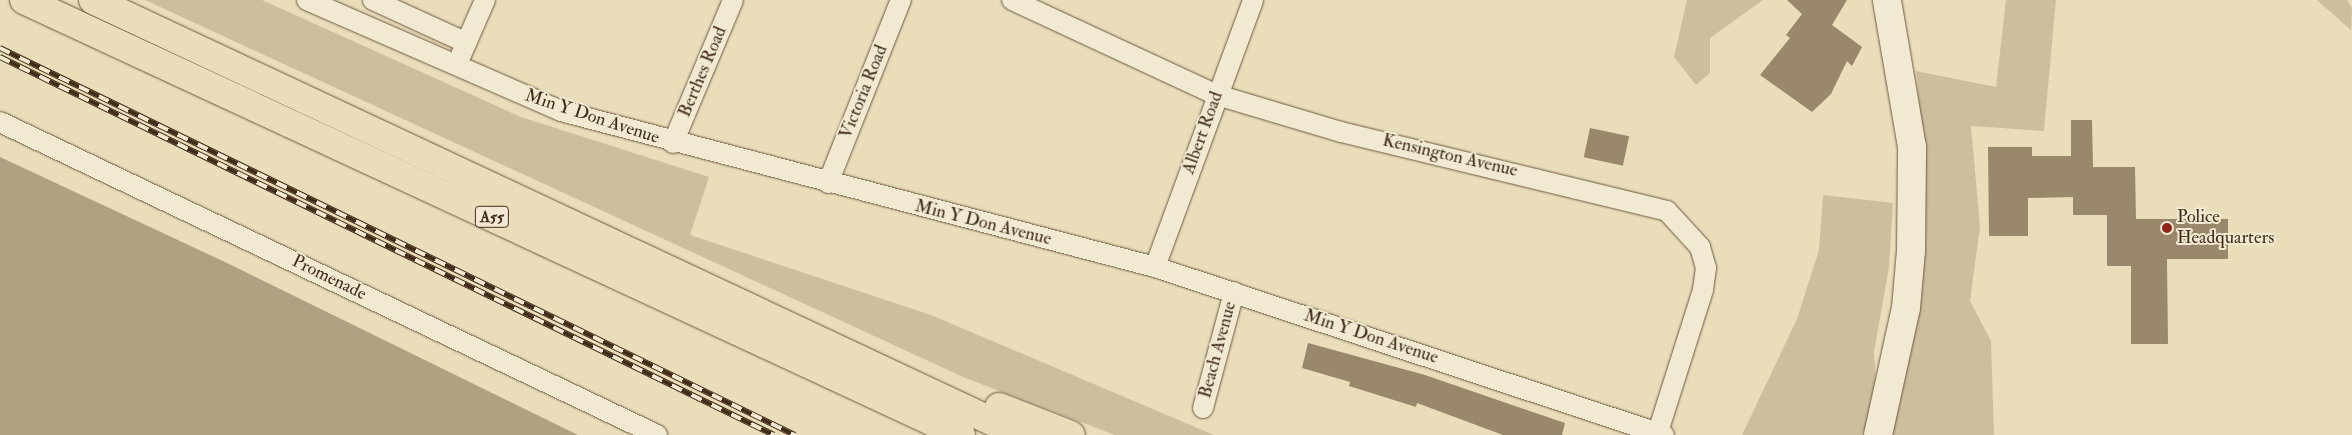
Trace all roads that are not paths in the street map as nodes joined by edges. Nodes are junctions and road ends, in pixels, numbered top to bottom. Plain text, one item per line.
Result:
1 (24, 0) edge
2 (93, 0) edge
3 (307, 0) edge
4 (372, 0) edge
5 (485, 0) edge
6 (733, 0) edge
7 (901, 0) edge
8 (1012, 0) edge
9 (1253, 0) edge
10 (1887, 0) edge
11 (1055, 8) edge
12 (466, 43) junction
13 (455, 68) junction
14 (1217, 95) junction
15 (0, 122) edge
16 (673, 143) junction
17 (828, 183) junction
18 (1155, 267) junction
19 (1234, 292) junction
20 (785, 325) junction
21 (782, 352) junction
22 (1203, 408) dead end
23 (1661, 434) edge
24 (658, 435) edge
25 (932, 435) edge
26 (960, 435) edge
27 (1022, 435) edge
28 (1071, 435) edge
29 (1878, 435) edge

1 - 21 highway, A55
2 - 20 highway, A55
3 - 13 street, Min Y Don Avenue
4 - 12 street
5 - 12 street
6 - 16 street, Berthes Road
7 - 17 street, Victoria Road
8 - 11 street, Kensington Avenue
9 - 14 street, Albert Road
10 - 29 street
11 - 14 street, Kensington Avenue
12 - 13 street
13 - 16 street, Min Y Don Avenue
14 - 18 street, Albert Road
14 - 23 street, Kensington Avenue
15 - 24 street, Promenade
16 - 17 street, Min Y Don Avenue
17 - 18 street, Min Y Don Avenue
18 - 19 street, Min Y Don Avenue
19 - 22 street, Beach Avenue
19 - 23 street, Min Y Don Avenue
20 - 27 highway, A55
20 - 28 highway
21 - 25 highway
21 - 26 highway, A55

